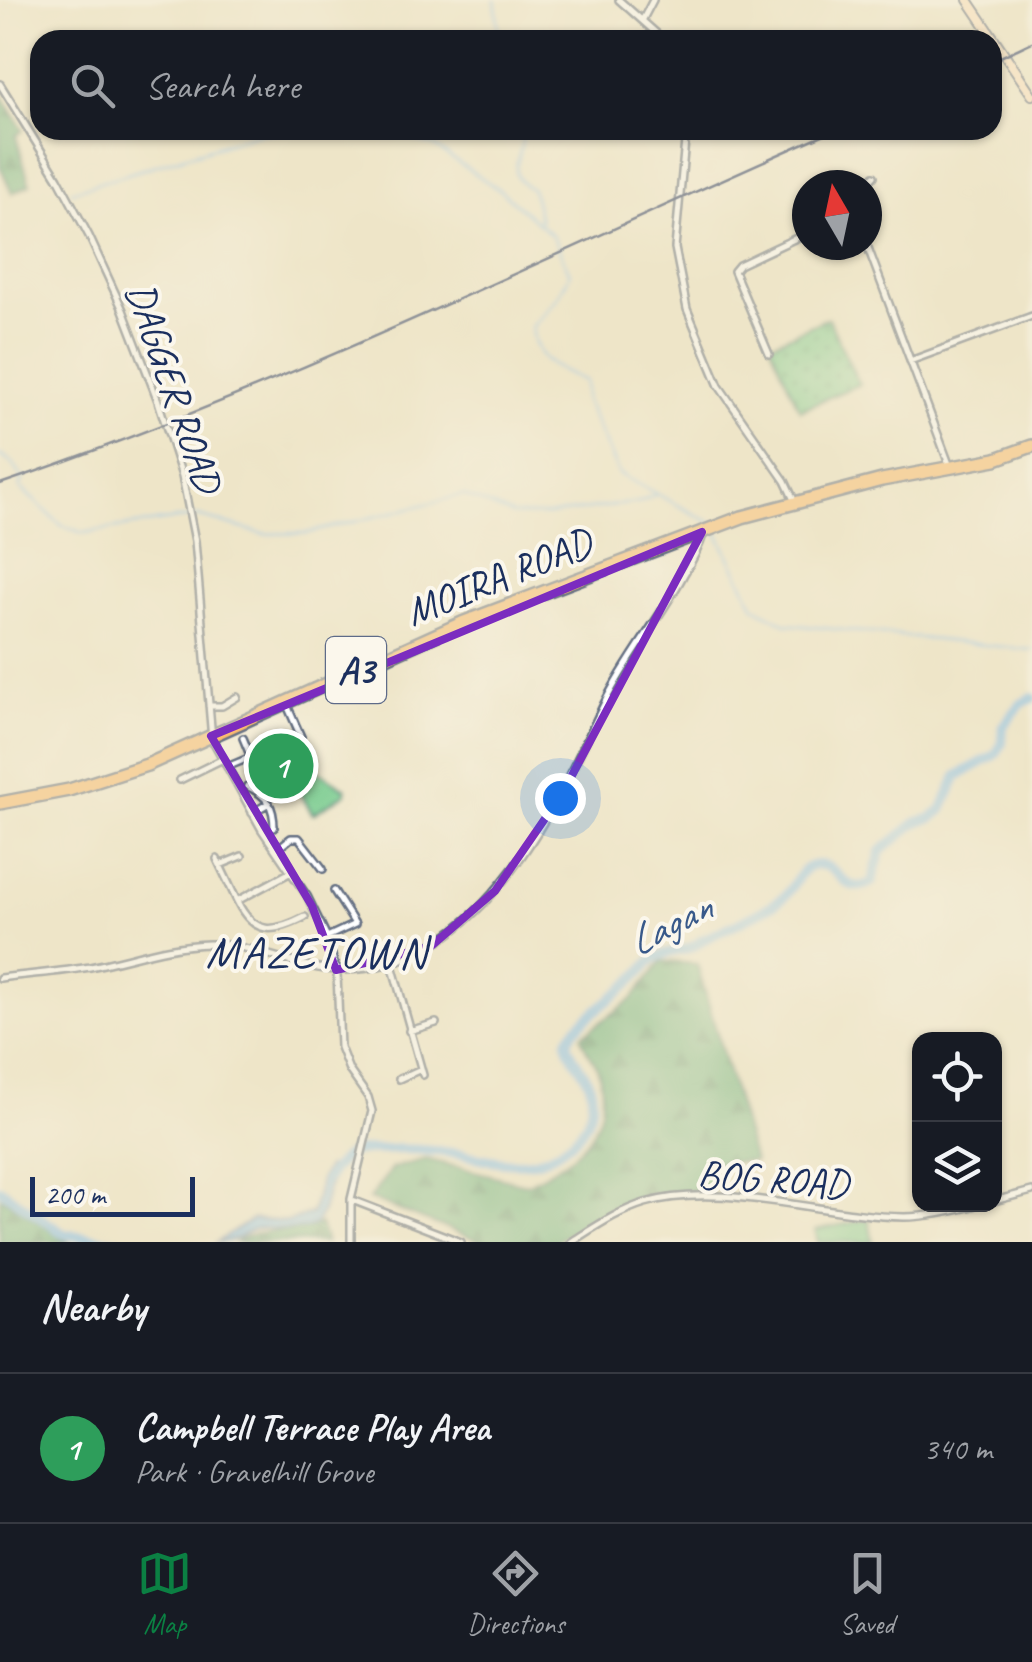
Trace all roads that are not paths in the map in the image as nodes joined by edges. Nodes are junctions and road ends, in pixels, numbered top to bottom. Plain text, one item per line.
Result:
1 (619, 0) edge
2 (653, 0) edge
3 (968, 0) edge
4 (643, 19) junction
5 (654, 30) edge
6 (988, 30) edge
7 (1002, 50) edge
8 (0, 84) edge
9 (1032, 95) edge
10 (30, 133) edge
11 (35, 140) edge
12 (685, 140) edge
13 (792, 240) edge
14 (873, 260) edge
15 (1032, 316) edge
16 (770, 354) dead end
17 (910, 361) junction
18 (1032, 446) edge
19 (950, 467) junction
20 (795, 502) junction
21 (710, 529) junction
22 (237, 696) dead end
23 (286, 702) junction
24 (209, 706) junction
25 (211, 736) junction
26 (301, 737) dead end
27 (243, 738) dead end
28 (222, 760) junction
29 (227, 767) junction
30 (185, 780) dead end
31 (247, 786) dead end
32 (0, 802) edge
33 (269, 803) junction
34 (252, 813) junction
35 (274, 828) dead end
36 (275, 850) junction
37 (242, 855) dead end
38 (323, 869) dead end
39 (292, 872) junction
40 (334, 890) dead end
41 (237, 901) junction
42 (306, 917) dead end
43 (327, 937) junction
44 (391, 961) junction
45 (336, 970) junction
46 (0, 978) edge
47 (430, 1015) dead end
48 (410, 1031) junction
49 (398, 1079) dead end
50 (1032, 1190) edge
51 (1002, 1199) edge
52 (351, 1200) junction
53 (950, 1212) edge
54 (350, 1242) edge
55 (461, 1242) edge
56 (571, 1242) edge

1 - 4 street
2 - 4 street
3 - 6 street
4 - 5 street
7 - 9 street
8 - 10 street, DAGGER ROAD
11 - 24 street, DAGGER ROAD
12 - 20 street
13 - 16 street
14 - 17 street
15 - 17 street
17 - 19 street
18 - 19 highway, MOIRA ROAD / A3
19 - 20 highway, MOIRA ROAD / A3
20 - 21 highway, MOIRA ROAD / A3
21 - 23 highway, MOIRA ROAD / A3
21 - 44 street
22 - 24 street
23 - 25 highway, MOIRA ROAD / A3
23 - 26 street
24 - 25 street, DAGGER ROAD
25 - 28 street
25 - 32 highway, MOIRA ROAD / A3
27 - 29 street
28 - 29 street
28 - 30 street
29 - 34 street
31 - 33 street
33 - 34 street
33 - 35 street
34 - 36 street
36 - 38 street
36 - 39 street
37 - 41 street
39 - 41 street
39 - 43 street
40 - 43 street
41 - 42 street
43 - 45 street
44 - 45 street
44 - 48 street
45 - 46 street
45 - 52 street
47 - 48 street
48 - 49 street
50 - 51 street
52 - 54 street
52 - 55 street
53 - 56 street, BOG ROAD

